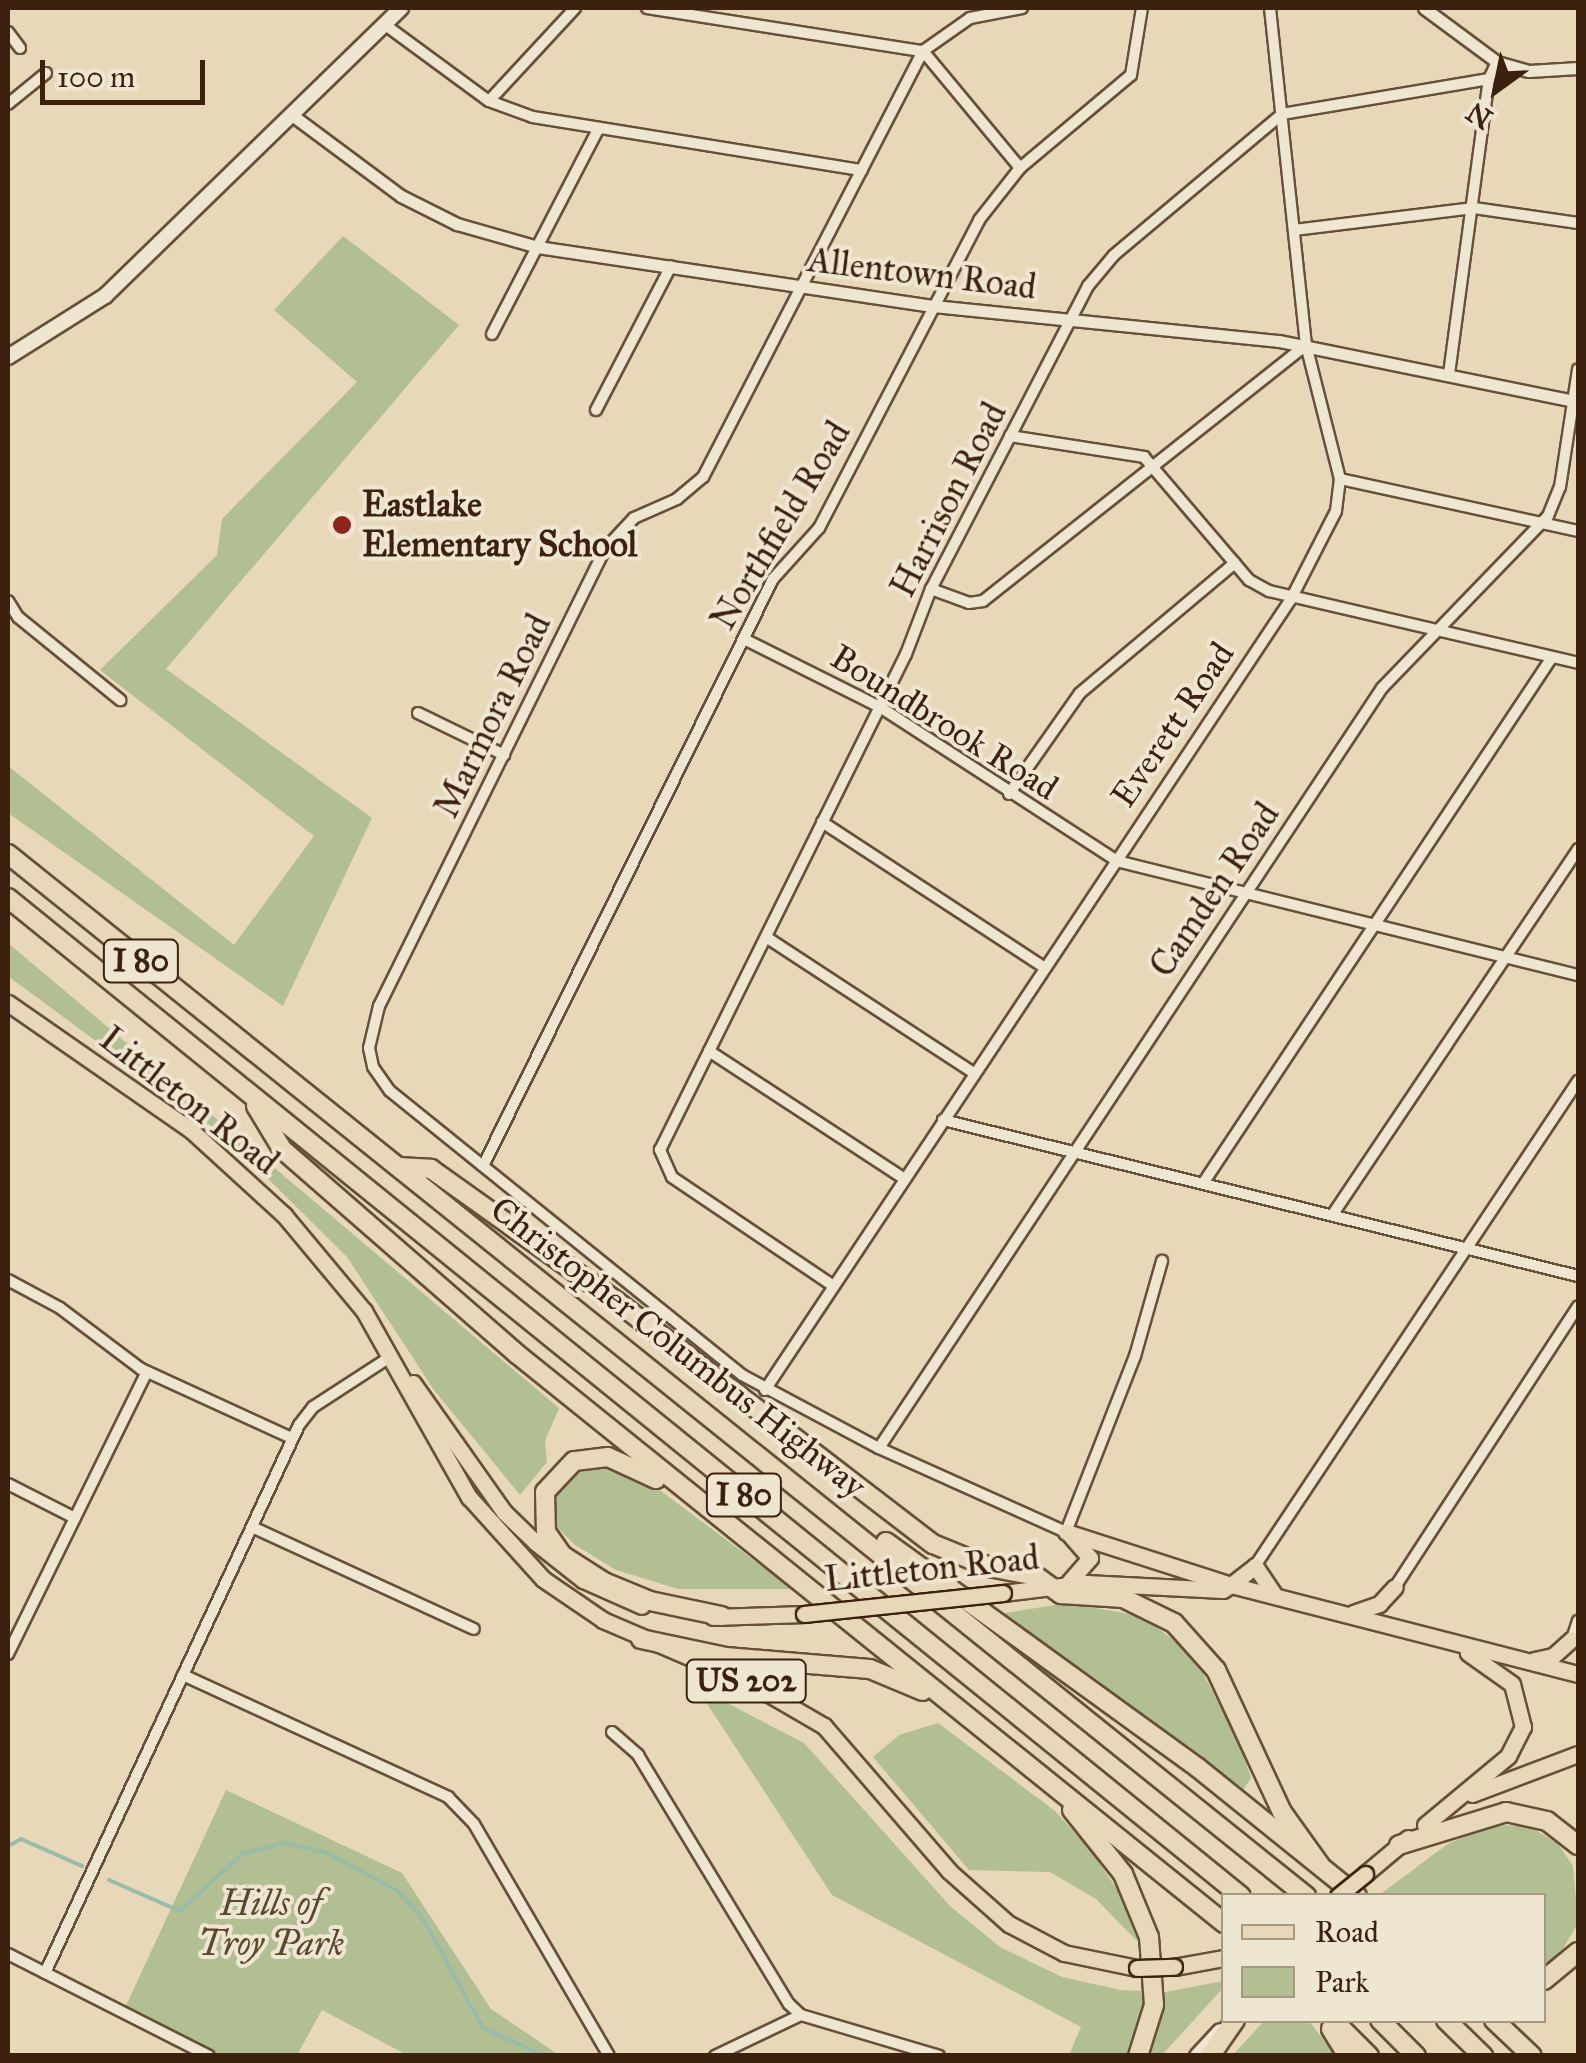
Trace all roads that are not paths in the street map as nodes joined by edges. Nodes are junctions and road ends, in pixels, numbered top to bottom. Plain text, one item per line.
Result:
1 (400, 8) edge
2 (575, 8) edge
3 (647, 8) edge
4 (1022, 8) edge
5 (1142, 8) edge
6 (1270, 8) edge
7 (1424, 8) edge
8 (384, 24) junction
9 (8, 32) edge
10 (20, 48) dead end
11 (923, 50) junction
12 (1497, 62) junction
13 (1578, 68) edge
14 (46, 74) dead end
15 (1489, 79) junction
16 (488, 101) junction
17 (8, 104) edge
18 (1282, 114) junction
19 (292, 115) junction
20 (598, 128) junction
21 (1020, 168) junction
22 (862, 170) junction
23 (1474, 208) junction
24 (1578, 224) edge
25 (1294, 230) junction
26 (538, 247) junction
27 (670, 266) junction
28 (802, 287) junction
29 (934, 306) junction
30 (1071, 320) junction
31 (492, 334) dead end
32 (1306, 345) junction
33 (8, 357) edge
34 (1578, 370) edge
35 (1449, 374) junction
36 (1576, 402) edge
37 (596, 410) dead end
38 (1010, 436) junction
39 (1159, 466) junction
40 (1340, 480) junction
41 (1541, 523) junction
42 (1578, 531) edge
43 (1235, 563) junction
44 (931, 589) junction
45 (1291, 599) junction
46 (8, 601) edge
47 (1432, 630) junction
48 (744, 639) junction
49 (1552, 657) junction
50 (1578, 663) edge
51 (120, 700) dead end
52 (880, 707) junction
53 (418, 714) dead end
54 (504, 756) junction
55 (1009, 794) junction
56 (822, 822) junction
57 (1578, 848) edge
58 (8, 854) edge
59 (1117, 861) junction
60 (1244, 895) junction
61 (8, 898) edge
62 (1374, 926) junction
63 (766, 937) junction
64 (1506, 958) junction
65 (1044, 967) junction
66 (1578, 975) edge
67 (8, 1003) edge
68 (709, 1051) junction
69 (974, 1072) junction
70 (1578, 1081) edge
71 (248, 1093) junction
72 (943, 1120) junction
73 (1075, 1151) junction
74 (483, 1166) junction
75 (398, 1167) junction
76 (903, 1178) junction
77 (1204, 1182) junction
78 (1333, 1214) junction
79 (1466, 1248) junction
80 (1162, 1260) dead end
81 (1578, 1276) edge
82 (8, 1280) edge
83 (832, 1285) junction
84 (1578, 1306) edge
85 (390, 1358) junction
86 (147, 1372) junction
87 (764, 1390) junction
88 (292, 1438) junction
89 (879, 1448) junction
90 (794, 1481) junction
91 (8, 1484) edge
92 (74, 1518) junction
93 (252, 1527) junction
94 (1066, 1532) junction
95 (1254, 1566) junction
96 (1231, 1584) junction
97 (805, 1586) junction
98 (1057, 1586) junction
99 (1395, 1588) junction
100 (1277, 1597) junction
101 (1348, 1615) junction
102 (722, 1616) junction
103 (1578, 1620) edge
104 (474, 1629) dead end
105 (1413, 1632) junction
106 (1572, 1638) junction
107 (641, 1639) junction
108 (1450, 1642) junction
109 (8, 1654) edge
110 (1578, 1659) edge
111 (1526, 1661) junction
112 (1578, 1674) edge
113 (183, 1675) junction
114 (955, 1707) junction
115 (612, 1732) dead end
116 (1578, 1754) edge
117 (1049, 1782) junction
118 (1425, 1825) junction
119 (1399, 1845) junction
120 (1578, 1845) edge
121 (1320, 1865) junction
122 (1237, 1893) edge
123 (1302, 1893) edge
124 (1342, 1893) edge
125 (1353, 1893) edge
126 (1221, 1922) edge
127 (1578, 1952) edge
128 (8, 1954) edge
129 (1221, 1959) edge
130 (45, 1974) junction
131 (1546, 1978) edge
132 (801, 2016) junction
133 (1229, 2023) edge
134 (1230, 2023) edge
135 (1326, 2023) edge
136 (1337, 2023) edge
137 (1383, 2023) edge
138 (1449, 2023) edge
139 (1497, 2023) edge
140 (210, 2056) edge
141 (610, 2056) edge
142 (715, 2056) edge
143 (939, 2056) edge
144 (1138, 2056) edge
145 (1196, 2056) edge
146 (1210, 2056) edge
147 (1348, 2056) edge
148 (1370, 2056) edge
149 (1416, 2056) edge
150 (1484, 2056) edge
151 (1532, 2056) edge

1 - 8 main road
2 - 16 street
3 - 11 street
4 - 11 street, Marmora Road
5 - 21 street, Northfield Road
6 - 18 street, Everett Road
7 - 12 street
8 - 16 street
8 - 19 main road
9 - 10 street
11 - 21 street
11 - 22 street, Marmora Road
12 - 13 street
12 - 15 street
14 - 17 street
15 - 18 street
15 - 23 street
16 - 20 street
18 - 25 street, Everett Road
18 - 30 street, Harrison Road
19 - 26 street, Allentown Road
19 - 33 main road
20 - 22 street
20 - 26 street
21 - 29 street, Northfield Road
22 - 28 street, Marmora Road
23 - 24 street
23 - 25 street
23 - 35 street
25 - 32 street, Everett Road
26 - 27 street, Allentown Road
26 - 31 street
27 - 28 street, Allentown Road
27 - 37 street
28 - 29 street, Allentown Road
28 - 54 street, Marmora Road
29 - 30 street, Allentown Road
29 - 48 street, Northfield Road
30 - 32 street, Allentown Road
30 - 38 street, Harrison Road
32 - 35 street, Allentown Road
32 - 39 street
32 - 40 street, Everett Road
34 - 36 street, Camden Road
35 - 36 street, Allentown Road
36 - 41 street, Camden Road
38 - 39 street
38 - 44 street, Harrison Road
39 - 43 street
39 - 44 street
40 - 41 street
40 - 45 street, Everett Road
41 - 42 street
41 - 47 street, Camden Road
43 - 45 street
43 - 55 street
44 - 52 street, Harrison Road
45 - 47 street
45 - 59 street, Everett Road
46 - 51 street
47 - 49 street
47 - 60 street, Camden Road
48 - 52 street, Boundbrook Road
48 - 74 street, Northfield Road
49 - 50 street
49 - 62 street
52 - 55 street, Boundbrook Road
52 - 56 street, Harrison Road
53 - 54 street
54 - 74 street, Marmora Road
55 - 59 street, Boundbrook Road
56 - 63 street, Harrison Road
56 - 65 street
57 - 64 street
58 - 75 highway, Christopher Columbus Highway / I 80
59 - 60 street, Boundbrook Road
59 - 65 street, Everett Road
60 - 62 street, Boundbrook Road
60 - 73 street, Camden Road
61 - 71 highway, Christopher Columbus Highway / I 80
62 - 64 street, Boundbrook Road
62 - 77 street
63 - 68 street, Harrison Road
63 - 69 street
64 - 66 street, Boundbrook Road
64 - 78 street
65 - 69 street, Everett Road
67 - 85 main road, Littleton Road / US 202
68 - 76 street
68 - 83 street, Harrison Road
69 - 72 street, Everett Road
70 - 79 street
71 - 97 highway
71 - 122 highway, Christopher Columbus Highway / I 80
72 - 73 street
72 - 76 street, Everett Road
73 - 77 street
73 - 89 street, Camden Road
74 - 87 street
75 - 90 highway, Christopher Columbus Highway / I 80
75 - 98 highway
76 - 83 street, Everett Road
77 - 78 street
78 - 79 street
79 - 81 street
79 - 95 street
80 - 94 street
82 - 86 street
83 - 87 street, Everett Road
84 - 99 street
85 - 88 street
85 - 102 main road, Littleton Road / US 202
85 - 107 main road, Littleton Road / US 202
86 - 88 street
86 - 92 street
87 - 89 street
88 - 93 street
89 - 94 street
90 - 121 highway
90 - 123 highway, Christopher Columbus Highway / I 80
91 - 92 street
92 - 109 street
93 - 104 street
93 - 113 street
94 - 96 main road
94 - 98 main road
95 - 96 main road
95 - 100 main road
96 - 98 main road, Littleton Road / US 202
96 - 100 main road, Littleton Road / US 202
97 - 102 highway
97 - 114 highway
98 - 102 main road, Littleton Road / US 202, bridge
98 - 121 highway
99 - 101 main road
99 - 105 main road
100 - 101 main road, Littleton Road / US 202
101 - 105 main road, Littleton Road / US 202
103 - 106 street
105 - 108 main road, Littleton Road / US 202
106 - 110 main road
106 - 111 main road
107 - 114 highway
107 - 129 main road, Littleton Road / US 202, bridge
108 - 111 main road, Littleton Road / US 202
108 - 118 main road
111 - 112 main road, Littleton Road / US 202
113 - 130 street
113 - 141 street
114 - 117 highway
115 - 132 street
116 - 118 main road
117 - 126 highway
117 - 144 highway
118 - 119 main road
119 - 120 highway
119 - 124 main road, bridge
121 - 125 highway
127 - 131 highway
128 - 130 street
130 - 140 street
132 - 142 street
132 - 143 street
133 - 145 main road
134 - 146 highway
135 - 147 highway
136 - 148 highway
137 - 149 highway
138 - 150 highway
139 - 151 highway

